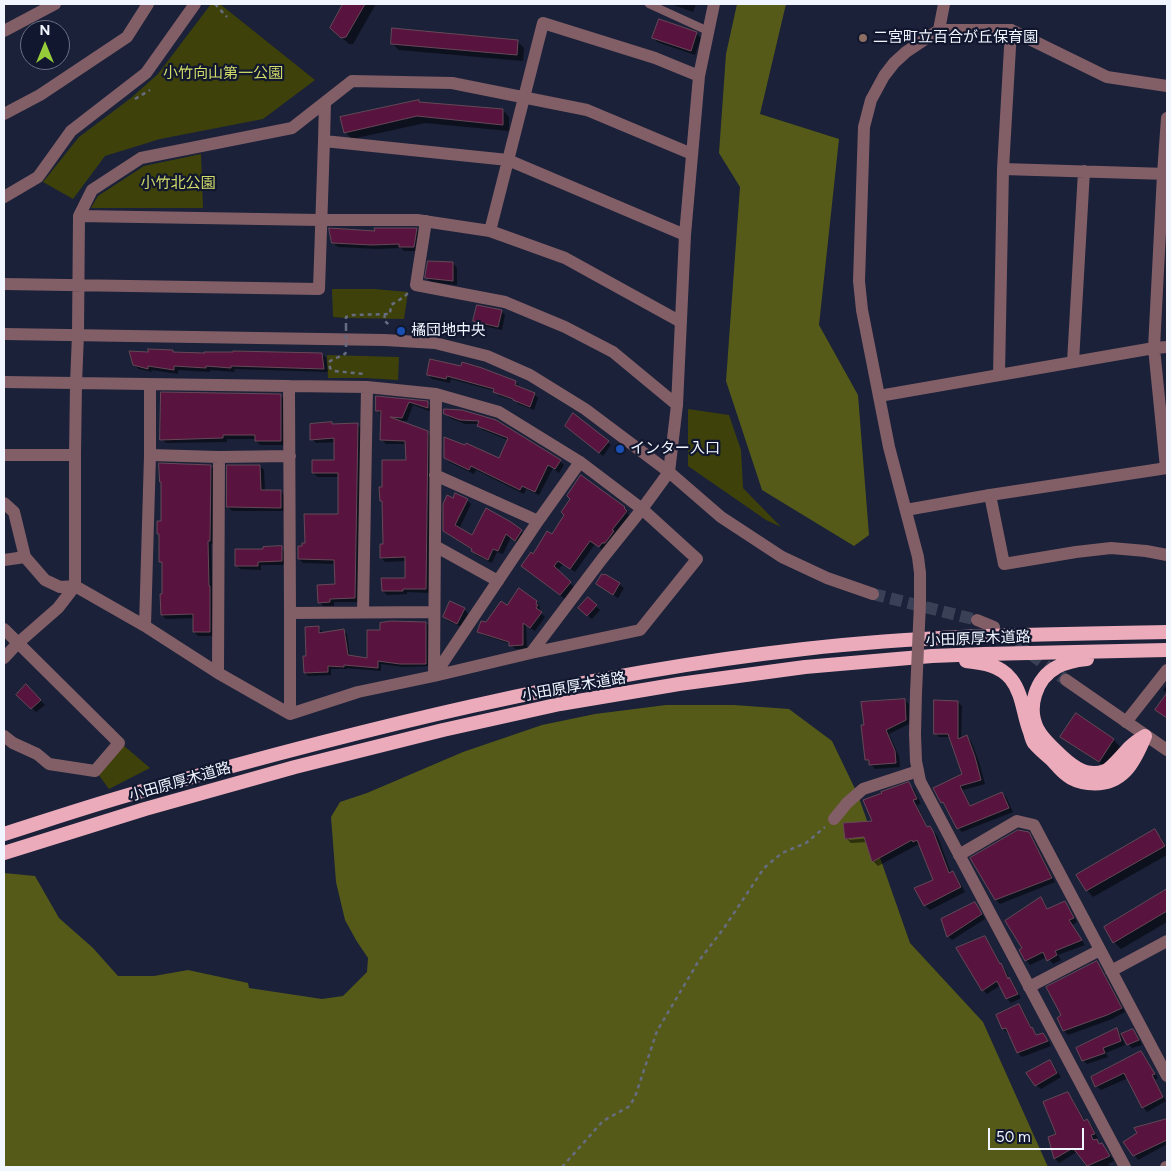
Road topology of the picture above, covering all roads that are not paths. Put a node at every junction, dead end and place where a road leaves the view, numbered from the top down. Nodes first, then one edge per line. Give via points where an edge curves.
1 (55, 4) edge
2 (148, 4) edge
3 (195, 4) edge
4 (649, 4) edge
5 (714, 4) edge
6 (944, 4) edge
7 (939, 30) junction
8 (1011, 30) junction
9 (4, 31) edge
10 (708, 31) junction
11 (698, 76) junction
12 (1167, 86) edge
13 (524, 98) junction
14 (325, 102) junction
15 (4, 114) edge
16 (1167, 118) edge
17 (324, 141) junction
18 (692, 154) junction
19 (508, 160) junction
20 (1003, 169) junction
21 (1084, 171) junction
22 (1165, 174) edge
23 (4, 197) edge
24 (79, 216) junction
25 (320, 220) junction
26 (426, 221) junction
27 (490, 231) junction
28 (685, 234) junction
29 (4, 284) edge
30 (78, 285) junction
31 (681, 322) junction
32 (4, 334) edge
33 (78, 334) junction
34 (1167, 347) edge
35 (1154, 348) junction
36 (1073, 362) junction
37 (999, 375) junction
38 (4, 382) edge
39 (369, 382) junction
40 (76, 384) junction
41 (150, 384) junction
42 (288, 386) junction
43 (436, 394) junction
44 (879, 396) junction
45 (677, 405) junction
46 (1164, 414) edge
47 (4, 455) edge
48 (75, 455) junction
49 (150, 455) junction
50 (290, 456) junction
51 (219, 457) junction
52 (580, 462) junction
53 (1167, 468) edge
54 (669, 472) junction
55 (435, 475) junction
56 (990, 495) junction
57 (4, 503) edge
58 (642, 509) junction
59 (906, 510) junction
60 (538, 521) junction
61 (435, 546) junction
62 (1167, 555) edge
63 (25, 557) junction
64 (4, 560) edge
65 (498, 581) junction
66 (75, 586) junction
67 (873, 594) tunnel mouth
68 (363, 612) junction
69 (434, 612) junction
70 (290, 613) junction
71 (977, 620) tunnel mouth
72 (145, 626) junction
73 (994, 627) tunnel mouth
74 (4, 629) edge
75 (1167, 632) edge
76 (18, 643) junction
77 (1167, 651) edge
78 (531, 653) junction
79 (932, 656) junction
80 (4, 658) edge
81 (1167, 670) edge
82 (218, 673) junction
83 (434, 676) junction
84 (1066, 680) tunnel mouth
85 (290, 714) junction
86 (1126, 722) junction
87 (4, 736) edge
88 (1145, 736) junction
89 (1167, 750) edge
90 (918, 771) junction
91 (834, 819) road end
92 (4, 834) edge
93 (4, 853) edge
94 (959, 855) junction
95 (1167, 941) edge
96 (1100, 950) junction
97 (1112, 971) junction
98 (1029, 987) junction
99 (1167, 1076) edge
100 (1125, 1167) edge

1 - 9 street
2 - 15 street via 127,37 40,95
3 - 23 street via 146,73 71,131 38,177
4 - 10 lane
5 - 10 street
6 - 7 street
7 - 8 street
7 - 44 street via 894,63 871,100 864,126 859,281
8 - 12 street via 1107,77
8 - 20 street
10 - 11 street
11 - 13 street via 655,58 543,22
11 - 18 street
13 - 14 street via 452,83 352,81
13 - 18 street via 587,110
13 - 19 street
14 - 17 street
14 - 24 street via 292,128 141,158 92,190
16 - 22 street
17 - 19 street
17 - 25 street
18 - 28 street
19 - 27 street
19 - 28 street
20 - 21 street
20 - 37 street
21 - 22 street
21 - 36 street
22 - 35 street
24 - 25 street
24 - 30 street
25 - 26 street
25 - 30 street via 319,289
26 - 27 street
26 - 45 street via 416,284 505,302 566,327 613,352
27 - 31 street via 565,258
28 - 31 street
29 - 30 street
30 - 33 street
31 - 45 street
32 - 33 street
33 - 40 street
33 - 54 street via 435,343 487,356 530,375 585,409
34 - 35 street
35 - 36 street
35 - 46 street
36 - 37 street
37 - 44 street
38 - 40 street
39 - 42 street
39 - 43 street
39 - 68 street
40 - 41 street
40 - 48 street
41 - 42 street
41 - 49 street
42 - 50 street
43 - 52 street via 499,412
43 - 55 street
44 - 59 street
45 - 54 street
46 - 53 street
47 - 48 street
48 - 66 street
49 - 51 street
49 - 72 street
50 - 51 street
50 - 70 street
51 - 82 street
52 - 58 street
52 - 60 street
53 - 56 street
54 - 58 street
54 - 67 street via 721,517 782,557 827,578
55 - 60 street
55 - 61 street
56 - 59 street
56 - 62 street via 1004,564 1112,548
57 - 63 street via 14,512
58 - 78 street
58 - 78 street via 697,559 640,630
59 - 90 street, bridge via 920,573 914,734
60 - 65 street
61 - 65 street
61 - 69 street
63 - 64 street
63 - 66 street via 45,580 60,587
65 - 83 street
66 - 72 street
66 - 76 street via 58,608
68 - 69 street
68 - 70 street
69 - 83 street
70 - 85 street
71 - 73 street
72 - 82 street
74 - 76 street
75 - 92 highway, 小田原厚木道路 via 998,635 901,641 805,649 676,666 557,687 429,715 144,790
76 - 80 street
76 - 87 street via 120,743 95,771 49,764
77 - 79 highway, 小田原厚木道路
77 - 88 highway via 1073,661 1057,667 1045,676 1033,704 1037,729 1069,764 1081,770 1107,771
78 - 83 street
79 - 88 highway via 988,664 1006,673 1019,690 1034,742 1067,775 1079,782 1108,782 1120,776 1138,753
79 - 93 highway, 小田原厚木道路 via 805,667 560,704 295,767
81 - 86 street
82 - 85 street
83 - 85 street via 358,692
84 - 86 street
86 - 88 street
88 - 89 street
90 - 91 street via 863,789
90 - 94 street via 920,781
94 - 96 street via 1017,822 1034,825
94 - 98 street
95 - 97 street
96 - 97 street
96 - 98 street
97 - 99 street
98 - 100 street

